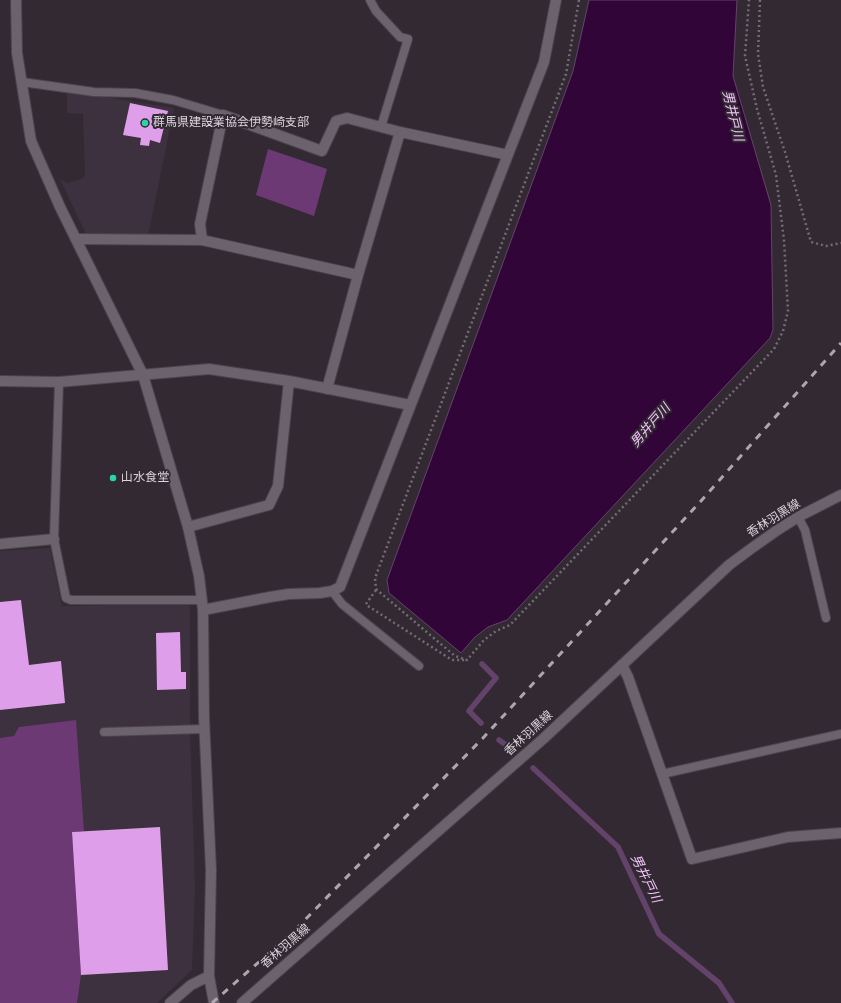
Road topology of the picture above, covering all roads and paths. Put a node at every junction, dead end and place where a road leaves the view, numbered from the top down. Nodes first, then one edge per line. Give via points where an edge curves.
1 (16, 0) edge
2 (370, 0) edge
3 (556, 0) edge
4 (579, 0) edge
5 (749, 0) edge
6 (760, 0) edge
7 (22, 82) junction
8 (223, 115) junction
9 (381, 127) junction
10 (400, 132) junction
11 (508, 155) junction
12 (76, 239) junction
13 (202, 240) junction
14 (841, 243) edge
15 (358, 275) junction
16 (143, 375) junction
17 (0, 381) edge
18 (289, 381) junction
19 (59, 382) junction
20 (327, 388) junction
21 (410, 405) junction
22 (841, 495) edge
23 (798, 517) junction
24 (188, 527) junction
25 (54, 539) junction
26 (0, 544) edge
27 (376, 590) junction
28 (332, 591) junction
29 (362, 602) dead end
30 (366, 604) junction
31 (202, 605) junction
32 (826, 618) dead end
33 (467, 660) junction
34 (622, 665) junction
35 (418, 666) dead end
36 (204, 729) junction
37 (104, 732) dead end
38 (841, 734) edge
39 (662, 774) junction
40 (841, 833) edge
41 (209, 976) junction
42 (170, 1003) edge
43 (214, 1003) edge
44 (242, 1003) edge

1 - 7 street via 17,53
2 - 9 lane via 376,11 400,37 408,39
3 - 11 street via 544,62
4 - 27 path via 566,74 375,578
5 - 33 path via 745,56 776,176 784,240 788,311 783,331 774,349 510,625 484,640
6 - 14 path via 758,54 763,87 811,242 826,246
7 - 8 lane via 94,92 135,93 173,100
7 - 12 street via 31,140
8 - 9 street via 322,151 336,121 347,118
8 - 13 street via 200,224
9 - 10 street
10 - 11 street
10 - 15 street
11 - 21 street
12 - 13 street
12 - 16 street
13 - 15 street
15 - 20 street
16 - 18 street via 209,369
16 - 19 street
16 - 24 street
17 - 19 street
18 - 20 street
18 - 24 street via 278,486 268,505
19 - 25 lane
20 - 21 street
21 - 28 street via 340,587
22 - 23 street, 香林羽黒線
23 - 32 lane via 805,530
23 - 34 street, 香林羽黒線 via 729,565
24 - 31 street via 199,576
25 - 26 street
25 - 31 lane via 66,598
27 - 30 path
27 - 33 path via 455,656
28 - 31 street
28 - 35 lane via 342,604
29 - 30 path
30 - 33 path via 452,660
31 - 36 street
34 - 39 street
34 - 44 street, 香林羽黒線 via 538,744
36 - 37 lane
36 - 41 street via 211,870
38 - 39 lane
39 - 40 street via 692,859 788,837
41 - 42 street via 191,985
41 - 43 street

